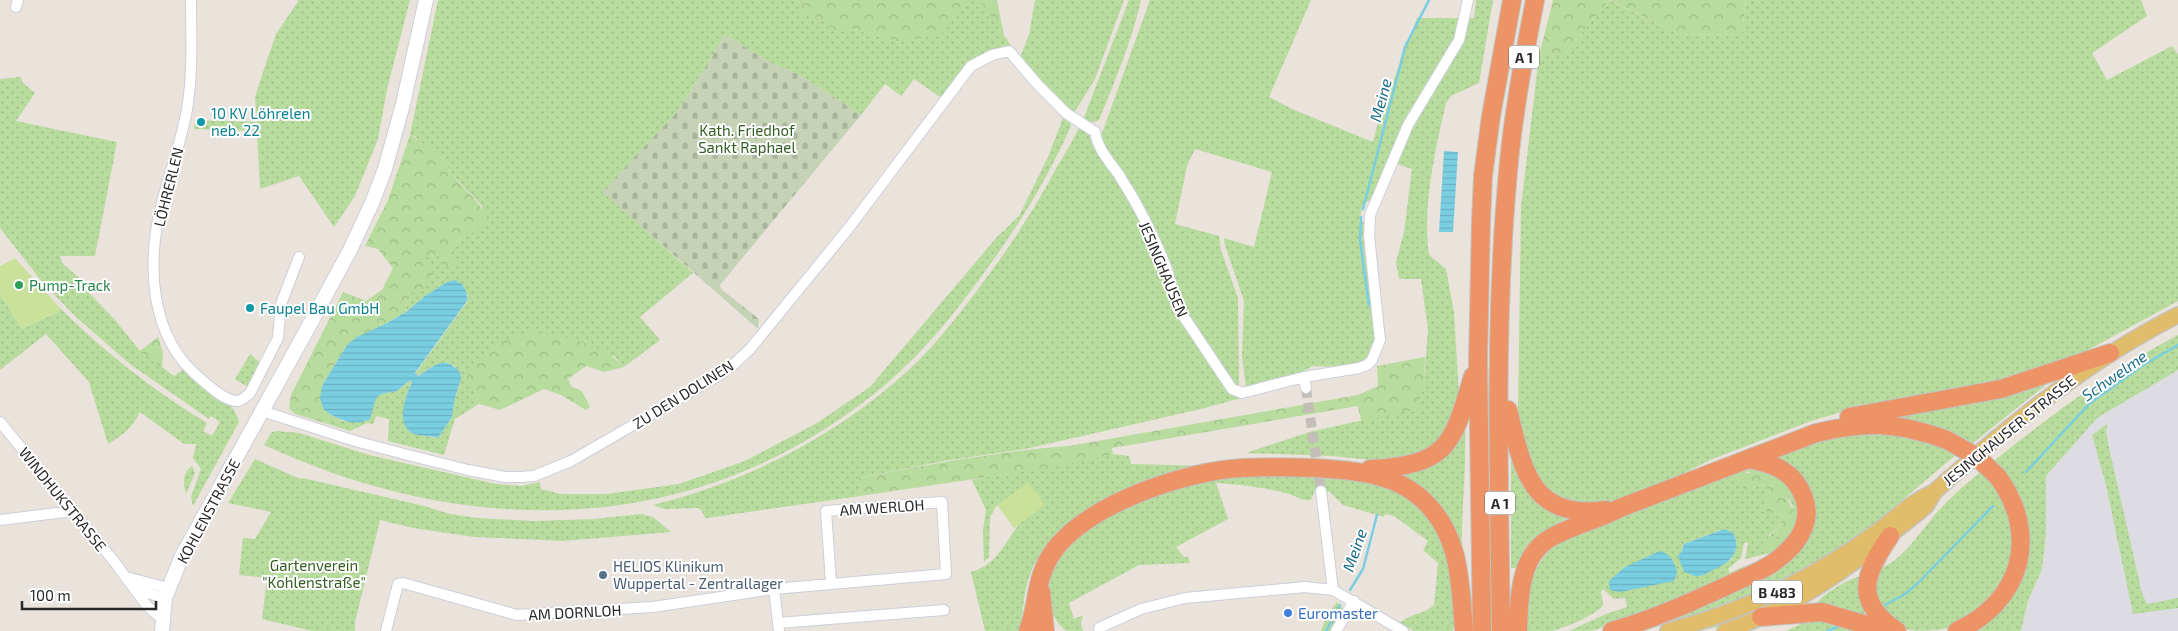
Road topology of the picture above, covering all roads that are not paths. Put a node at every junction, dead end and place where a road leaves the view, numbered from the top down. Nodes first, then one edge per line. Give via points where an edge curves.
1 (191, 0) edge
2 (426, 0) edge
3 (1468, 0) edge
4 (1512, 0) edge
5 (1535, 0) edge
6 (1009, 51) joint
7 (299, 257) dead end
8 (2178, 315) edge
9 (2110, 353) junction
10 (1478, 361) junction
11 (1500, 376) junction
12 (1304, 377) junction
13 (1306, 388) tunnel mouth
14 (259, 417) junction
15 (0, 422) edge
16 (1816, 432) junction
17 (1748, 458) junction
18 (1336, 470) junction
19 (1321, 491) tunnel mouth
20 (1934, 492) junction
21 (1620, 508) junction
22 (73, 511) junction
23 (0, 520) edge
24 (1890, 536) junction
25 (126, 576) junction
26 (1039, 580) junction
27 (831, 583) junction
28 (134, 586) junction
29 (774, 589) junction
30 (1334, 590) junction
31 (166, 593) junction
32 (1354, 601) junction
33 (1044, 606) junction
34 (944, 610) dead end
35 (1760, 617) junction
36 (162, 625) edge
37 (778, 627) edge
38 (1099, 628) dead end
39 (1034, 629) edge
40 (386, 631) edge
41 (1059, 631) edge
42 (1336, 631) edge
43 (1403, 631) edge
44 (1464, 631) edge
45 (1482, 631) edge
46 (1501, 631) edge
47 (1518, 631) edge
48 (1612, 631) edge
49 (1668, 631) edge
50 (1725, 631) edge
51 (1887, 631) edge
52 (1898, 631) edge
53 (1957, 631) edge

1 - 7 street, LÖHRERLEN via 188,103 156,231 156,305 176,354 223,396 232,400 243,399 255,384 278,338 281,304
2 - 14 main road, KOHLENSTRASSE via 403,104 372,203
3 - 12 street, JESINGHAUSEN via 1459,40 1408,125 1370,215 1369,236 1380,340 1377,351 1367,365 1359,368
4 - 10 highway, A 1 via 1500,56 1484,176
5 - 11 highway, A 1 via 1514,114 1507,174
6 - 12 street, JESINGHAUSEN via 1066,113 1095,132 1100,146 1133,197 1166,268 1178,308 1232,389 1242,393
6 - 14 street, ZU DEN DOLINEN via 992,55 971,66 848,229 750,349 734,364 571,461 534,476 505,477
8 - 9 main road, B 483
9 - 16 highway via 2001,389 1835,420
9 - 20 main road, JESINGHAUSER STRASSE / B 483 via 2032,409
10 - 18 highway via 1458,425 1432,456 1418,463 1395,467
10 - 45 highway, A 1
11 - 21 highway via 1516,449 1537,489 1555,504 1574,510 1590,512
11 - 46 highway, A 1
12 - 13 street
14 - 31 main road, KOHLENSTRASSE via 182,556
15 - 22 street, WINDHUKSTRASSE
16 - 17 highway
16 - 53 highway, bridge via 1870,424 1909,428 1947,440 1977,457 2008,490 2021,535 2014,578 1998,603 1974,623
17 - 21 highway
17 - 48 highway via 1783,469 1795,481 1806,503 1802,533 1790,548 1766,567 1685,606
18 - 26 highway via 1241,468 1159,486 1112,506 1071,534 1056,549
18 - 44 highway via 1393,481 1415,493 1434,512 1449,535 1457,557
19 - 30 street
20 - 24 main road, JESINGHAUSER STRASSE / B 483 via 1926,506
20 - 49 main road, JESINGHAUSER STRASSE / B 483 via 1918,498 1877,533 1792,584 1724,614
21 - 47 highway via 1550,537 1540,546 1525,572
22 - 23 street
22 - 25 street, WINDHUKSTRASSE
24 - 35 main road, JESINGHAUSER STRASSE / B 483 via 1835,577
24 - 52 highway via 1873,561 1867,582 1873,608
25 - 28 street, WINDHUKSTRASSE
25 - 31 street
26 - 33 highway
26 - 39 highway
27 - 27 street, AM WERLOH via 826,511 942,502 946,574
27 - 29 street, AM WERLOH
28 - 31 street, WINDHUKSTRASSE via 151,594
28 - 36 street, WINDHUKSTRASSE
29 - 37 street
29 - 40 street, AM DORNLOH via 653,607 517,615 403,583 398,584
30 - 32 street
30 - 38 street via 1305,587 1185,598 1141,609
31 - 36 main road, KOHLENSTRASSE
32 - 42 street
32 - 43 street
33 - 39 highway
33 - 41 highway via 1048,618
34 - 37 street
35 - 50 main road, JESINGHAUSER STRASSE / B 483
35 - 51 highway via 1822,612

